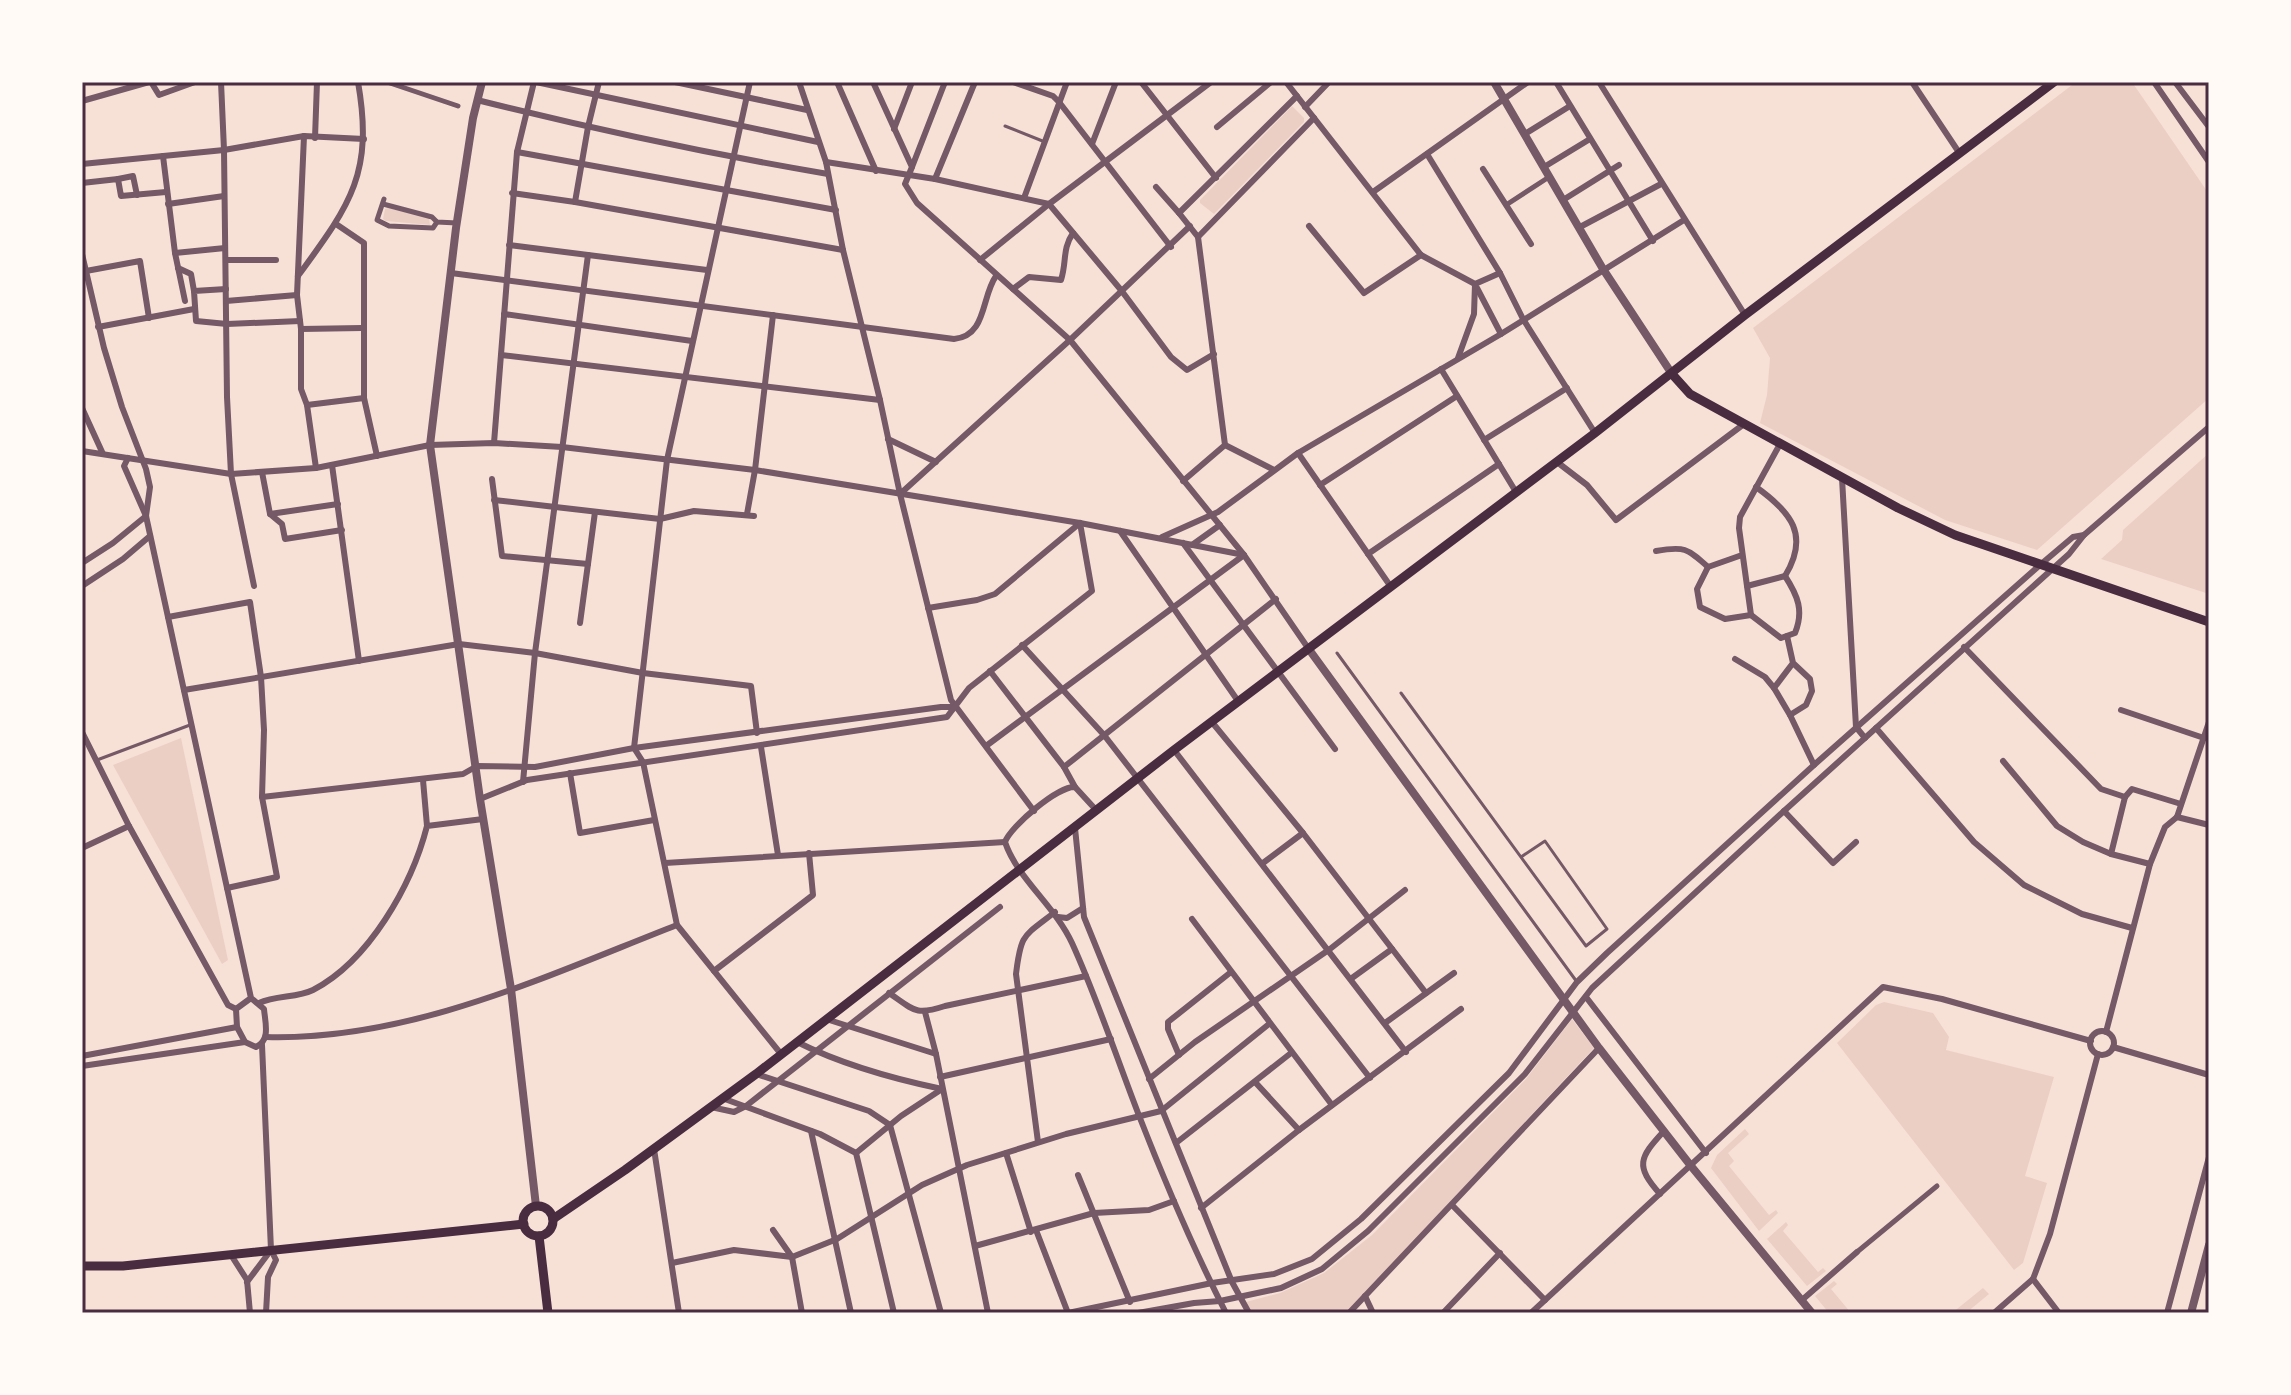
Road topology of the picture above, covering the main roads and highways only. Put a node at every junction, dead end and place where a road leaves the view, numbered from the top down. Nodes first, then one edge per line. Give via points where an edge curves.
1 (2054, 82) edge
2 (1672, 374) junction
3 (2209, 622) edge
4 (553, 1219) junction
5 (524, 1224) junction
6 (539, 1236) junction
7 (82, 1266) edge
8 (548, 1313) edge

1 - 2 main road
2 - 3 main road via 1690,394 1955,535
2 - 4 main road via 1211,721 756,1074
4 - 5 main road via 549,1210 536,1206 527,1210
4 - 6 main road via 548,1232
5 - 6 main road
5 - 7 main road
6 - 8 main road

